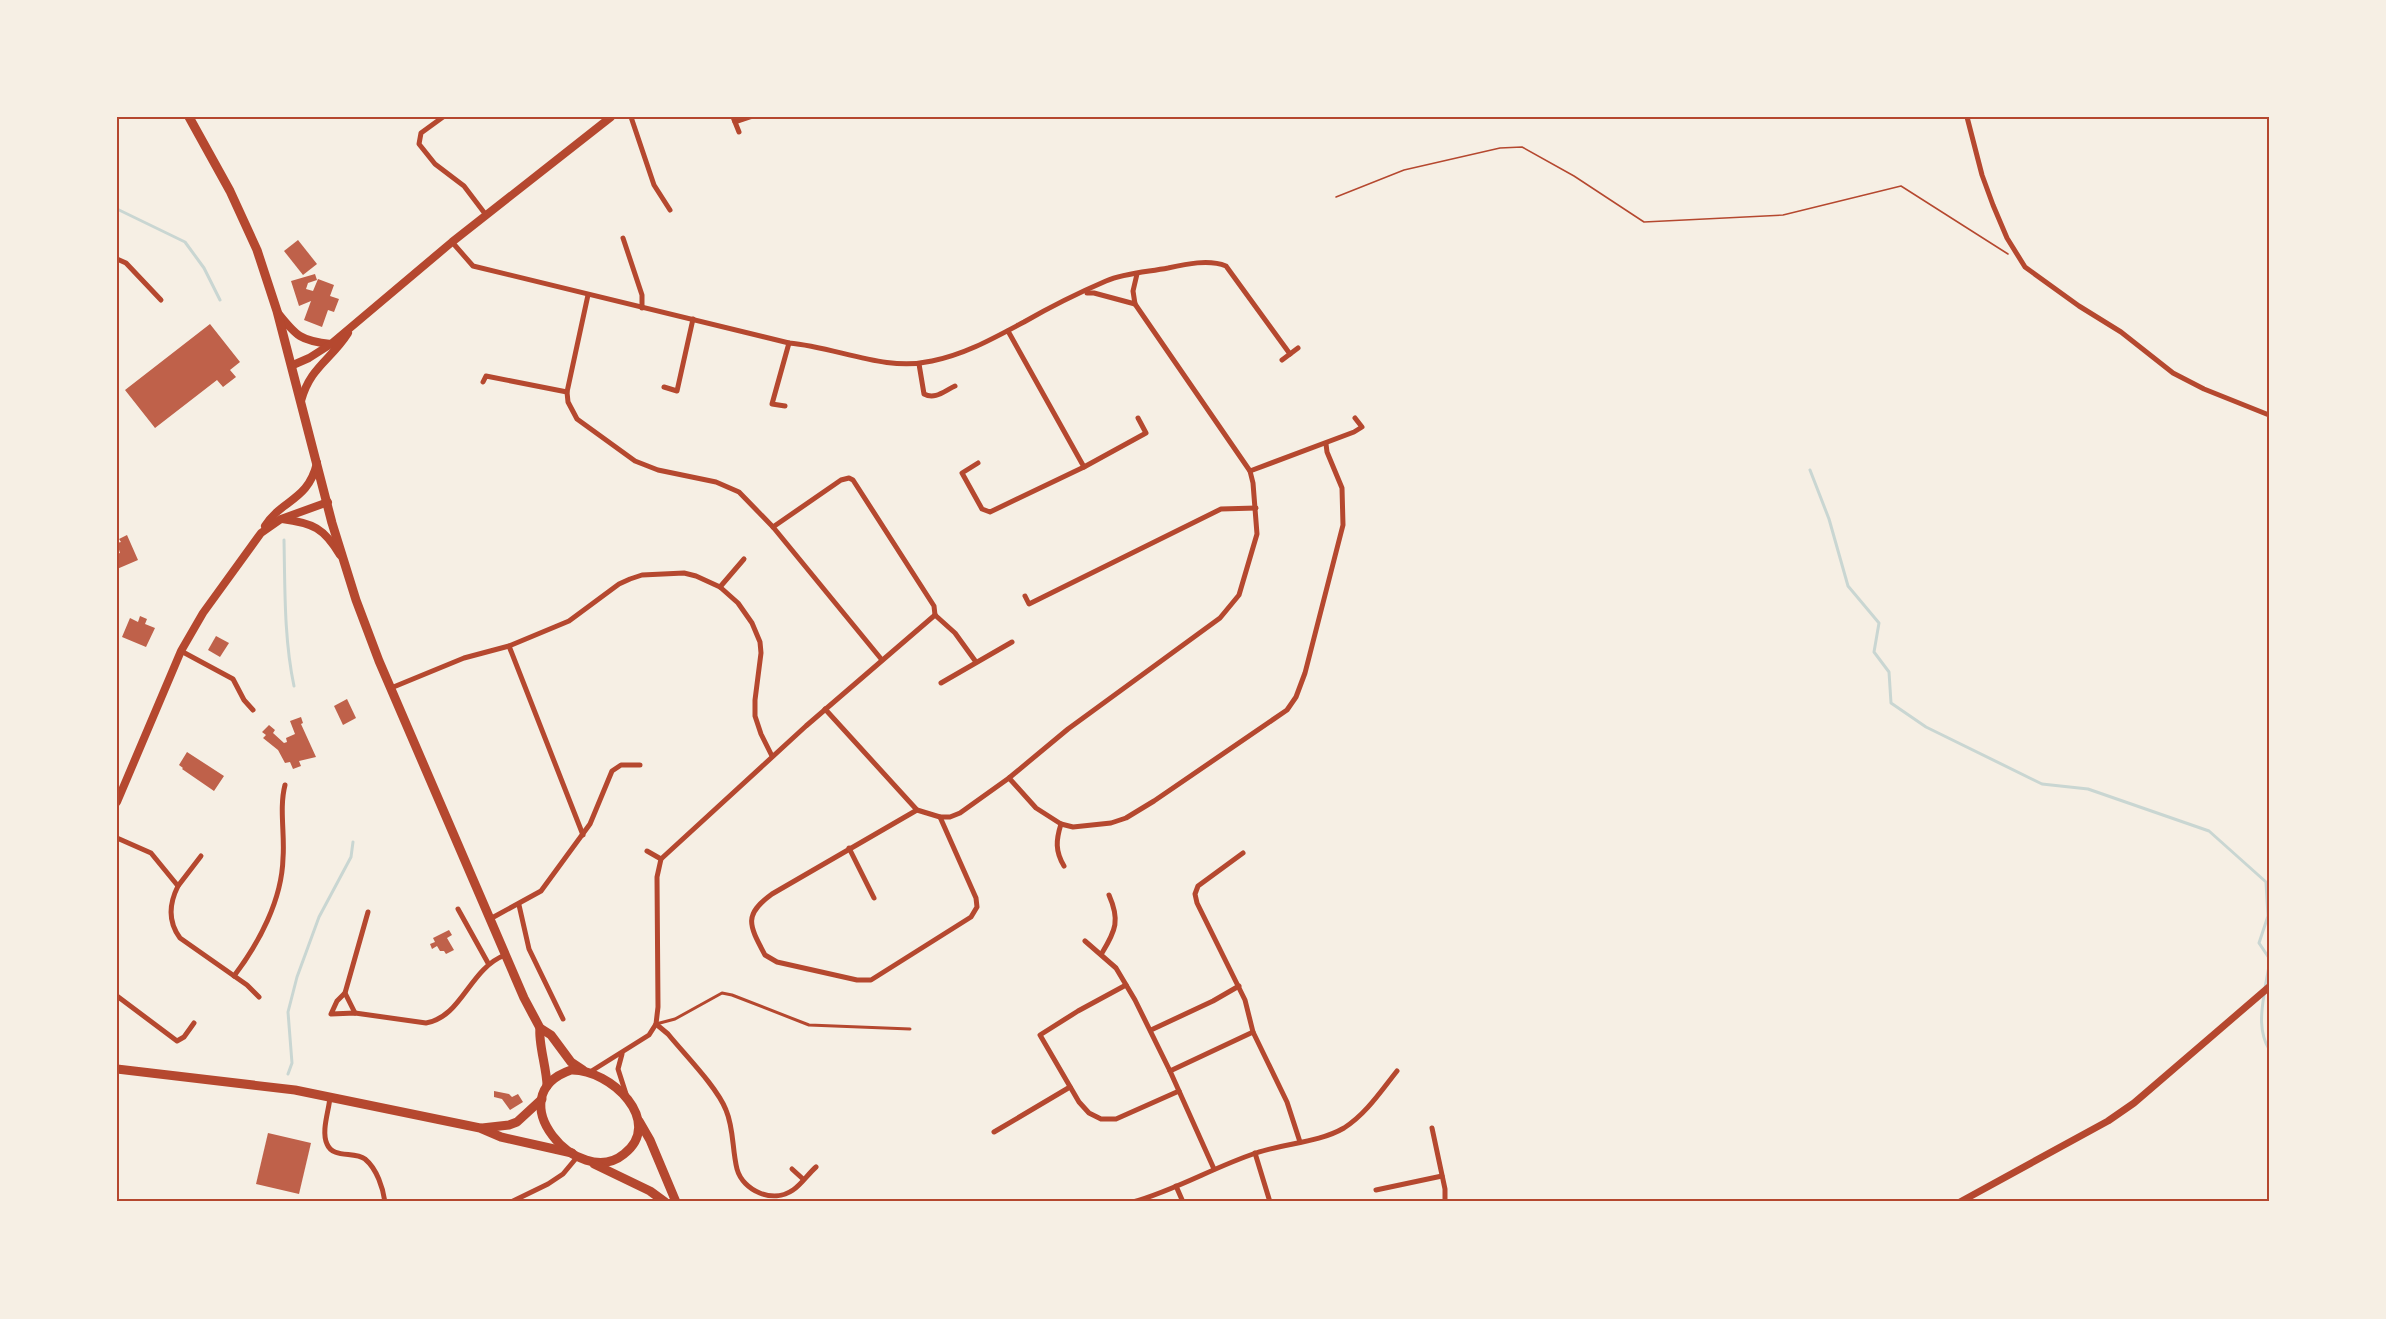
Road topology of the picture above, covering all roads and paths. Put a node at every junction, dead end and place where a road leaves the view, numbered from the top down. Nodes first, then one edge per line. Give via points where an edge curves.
1 (189, 117) edge
2 (443, 117) edge
3 (611, 117) edge
4 (631, 117) edge
5 (750, 117) edge
6 (1967, 117) edge
7 (734, 120) edge
8 (739, 132) dead end
9 (1336, 197) dead end
10 (670, 210) dead end
11 (486, 215) junction
12 (622, 238) dead end
13 (452, 242) junction
14 (2019, 256) junction
15 (117, 259) edge
16 (1137, 274) junction
17 (1082, 293) junction
18 (588, 296) junction
19 (161, 300) dead end
20 (1135, 304) junction
21 (642, 308) junction
22 (278, 312) junction
23 (693, 319) junction
24 (352, 326) junction
25 (1008, 331) junction
26 (789, 343) junction
27 (330, 344) junction
28 (1298, 348) dead end
29 (1290, 354) junction
30 (1282, 360) dead end
31 (919, 364) junction
32 (293, 365) junction
33 (486, 369) dead end
34 (954, 386) dead end
35 (664, 387) dead end
36 (567, 392) junction
37 (301, 401) junction
38 (785, 406) dead end
39 (2269, 415) edge
40 (1138, 418) dead end
41 (1355, 418) dead end
42 (1326, 444) junction
43 (317, 463) junction
44 (978, 463) dead end
45 (1084, 467) junction
46 (1250, 471) junction
47 (328, 502) junction
48 (1256, 508) junction
49 (281, 519) junction
50 (773, 527) junction
51 (261, 533) junction
52 (744, 559) dead end
53 (343, 560) junction
54 (720, 587) junction
55 (1025, 596) dead end
56 (935, 615) junction
57 (1012, 642) dead end
58 (509, 646) junction
59 (181, 651) junction
60 (882, 660) junction
61 (976, 662) junction
62 (941, 683) dead end
63 (392, 688) junction
64 (825, 709) junction
65 (253, 710) dead end
66 (772, 756) junction
67 (640, 765) dead end
68 (1009, 778) junction
69 (285, 785) dead end
70 (117, 802) edge
71 (917, 810) junction
72 (940, 817) junction
73 (1061, 824) junction
74 (583, 835) junction
75 (117, 838) edge
76 (849, 848) junction
77 (647, 851) dead end
78 (1243, 853) dead end
79 (201, 856) dead end
80 (661, 859) junction
81 (1064, 866) dead end
82 (178, 886) junction
83 (1109, 895) dead end
84 (874, 897) dead end
85 (519, 905) junction
86 (459, 909) dead end
87 (368, 912) dead end
88 (490, 919) junction
89 (1085, 941) dead end
90 (1102, 953) junction
91 (505, 955) junction
92 (488, 963) junction
93 (234, 976) junction
94 (1126, 985) junction
95 (1239, 986) junction
96 (2269, 987) edge
97 (345, 993) junction
98 (117, 996) edge
99 (259, 997) dead end
100 (355, 1013) junction
101 (563, 1019) dead end
102 (194, 1023) dead end
103 (656, 1024) junction
104 (540, 1028) junction
105 (910, 1029) dead end
106 (1151, 1030) junction
107 (1253, 1032) junction
108 (625, 1051) junction
109 (117, 1069) edge
110 (587, 1071) junction
111 (1170, 1071) junction
112 (1397, 1071) dead end
113 (547, 1086) junction
114 (1070, 1087) junction
115 (1179, 1091) junction
116 (330, 1097) junction
117 (542, 1099) junction
118 (628, 1099) junction
119 (638, 1119) junction
120 (480, 1128) junction
121 (1432, 1128) dead end
122 (994, 1132) dead end
123 (1300, 1142) junction
124 (1255, 1153) junction
125 (579, 1156) junction
126 (816, 1167) dead end
127 (792, 1169) dead end
128 (1214, 1169) junction
129 (1442, 1176) junction
130 (803, 1179) junction
131 (1176, 1186) junction
132 (1377, 1190) dead end
133 (385, 1202) edge
134 (510, 1202) edge
135 (665, 1202) edge
136 (676, 1202) edge
137 (1133, 1202) edge
138 (1183, 1202) edge
139 (1270, 1202) edge
140 (1445, 1202) edge
141 (1960, 1202) edge

1 - 22 highway via 247,228
2 - 11 street via 421,133 420,144 435,164 464,186
3 - 11 main road
4 - 10 street via 654,185
5 - 7 street
6 - 14 street via 1993,205
7 - 8 street
9 - 14 path via 1404,170 1500,148 1522,147 1644,222 1783,215 1901,186 2010,256
11 - 13 main road
12 - 21 street via 642,295
13 - 18 street via 472,266
13 - 24 main road
14 - 39 street via 2025,267 2121,332 2173,373
15 - 19 street via 126,263
16 - 17 street via 1121,276
16 - 20 street
16 - 29 street via 1184,264 1217,262 1226,266
17 - 20 street
17 - 25 street
18 - 21 street
18 - 36 street
20 - 46 street
21 - 23 street
22 - 27 main road via 300,338
22 - 32 highway
23 - 26 street
23 - 35 street via 677,391
24 - 27 main road
24 - 37 main road via 339,348 316,369 304,387
25 - 31 street via 961,354
25 - 45 street
26 - 31 street via 883,362
26 - 38 street via 772,404
27 - 32 main road
28 - 29 street
29 - 30 street
31 - 34 street via 924,394 935,396
32 - 37 highway
33 - 36 street via 484,379
36 - 50 street via 577,419 635,461 729,486
37 - 43 highway
40 - 45 street via 1146,433
41 - 42 street via 1362,428
42 - 46 street
42 - 73 street via 1342,488 1342,525 1305,673 1287,710 1126,818 1073,827
43 - 47 highway
43 - 51 main road via 308,487 270,519
44 - 45 street via 962,473 982,509 990,513
46 - 48 street
47 - 49 main road
47 - 53 highway
48 - 55 street via 1221,509 1029,604
48 - 68 street via 1257,534 1239,595 1220,618 1068,729
49 - 51 main road
49 - 53 main road via 319,528
50 - 56 street via 842,480 854,480 934,606
50 - 60 street
51 - 59 main road via 203,613
52 - 54 street
53 - 63 highway
54 - 58 street via 696,576 671,573 630,579 569,621
54 - 66 street via 743,609 760,642 755,716
56 - 60 street
56 - 61 street via 955,633
57 - 61 street
58 - 63 street via 464,658
58 - 74 street
59 - 65 street via 233,679
59 - 70 main road
60 - 64 street
61 - 62 street
63 - 88 highway
64 - 66 street
64 - 71 street
66 - 80 street
67 - 74 street via 621,765 612,771
68 - 72 street via 960,813
68 - 73 street via 1036,808
69 - 93 street via 284,861 279,884 262,931
71 - 72 street
71 - 76 street
72 - 76 street via 975,898 977,907 971,917 871,980 777,962 765,955 751,919 755,907
73 - 81 street via 1056,840
74 - 85 street via 541,891
75 - 82 street via 151,853
76 - 84 street
77 - 80 street
78 - 95 street via 1198,886 1195,894
79 - 82 street
80 - 103 street via 657,877
82 - 93 street via 171,910 173,928 180,938
83 - 90 street via 1116,921
85 - 88 street
85 - 101 street via 529,949
86 - 92 street
87 - 97 street
88 - 91 highway
89 - 90 street
90 - 94 street
91 - 92 street
91 - 104 highway
92 - 100 street via 442,1018 426,1023
93 - 99 street
94 - 106 street
94 - 114 street via 1040,1035
95 - 106 street
95 - 107 street
96 - 141 street via 2134,1103
97 - 100 street
97 - 100 street via 331,1014
98 - 102 street via 177,1041
103 - 105 lane via 675,1019 722,993 809,1025
103 - 108 street via 649,1035
103 - 130 street via 675,1042 726,1108 738,1173 749,1186 764,1196 780,1195 793,1191
104 - 110 highway via 551,1035 571,1062
104 - 113 highway
106 - 111 street
107 - 111 street
107 - 123 street via 1287,1102
108 - 110 street
108 - 118 street via 618,1069
109 - 116 highway
110 - 113 highway via 561,1074
110 - 118 highway via 611,1083
111 - 115 street
112 - 123 street via 1365,1112 1344,1128
113 - 117 highway
114 - 115 street via 1089,1113 1101,1119 1116,1119
114 - 122 street
115 - 128 street
116 - 120 highway
116 - 133 street via 327,1146 332,1152 365,1159 377,1175
117 - 120 highway via 517,1122
117 - 125 highway via 544,1124 557,1142
118 - 119 highway
119 - 125 highway via 636,1140 623,1156 605,1164
119 - 136 highway
120 - 125 highway
121 - 129 street
123 - 124 street
124 - 128 street
124 - 139 street
125 - 134 street via 563,1174
125 - 135 highway
126 - 130 street
127 - 130 street
128 - 131 street
129 - 132 street
129 - 140 street
131 - 137 street
131 - 138 street

